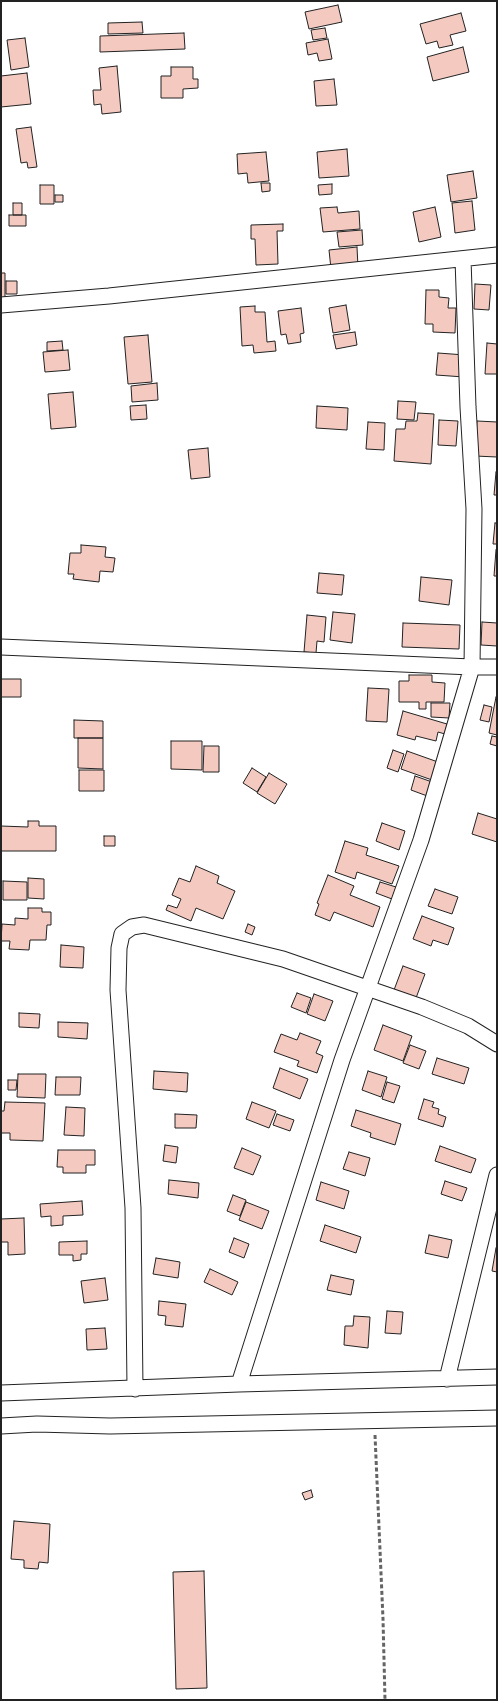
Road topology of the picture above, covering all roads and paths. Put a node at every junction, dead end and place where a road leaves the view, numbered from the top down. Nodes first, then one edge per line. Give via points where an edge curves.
1 (497, 255) edge
2 (463, 260) junction
3 (1, 305) edge
4 (1, 646) edge
5 (472, 667) junction
6 (497, 667) edge
7 (368, 987) junction
8 (497, 1044) edge
9 (497, 1175) edge
10 (497, 1377) edge
11 (447, 1380) junction
12 (239, 1384) junction
13 (135, 1389) junction
14 (1, 1393) edge
15 (497, 1418) edge
16 (374, 1420) junction
17 (1, 1426) edge
18 (384, 1700) edge

1 - 2 street
2 - 3 street
2 - 5 street via 474,509
4 - 5 street
5 - 6 street
5 - 7 street via 420,840
7 - 8 street via 468,1026
7 - 12 street
7 - 13 street via 283,958 144,924 122,934 118,990 133,1208
9 - 11 street
10 - 11 street
11 - 12 street
12 - 13 street
13 - 14 street
15 - 16 street
16 - 17 street
16 - 18 path

